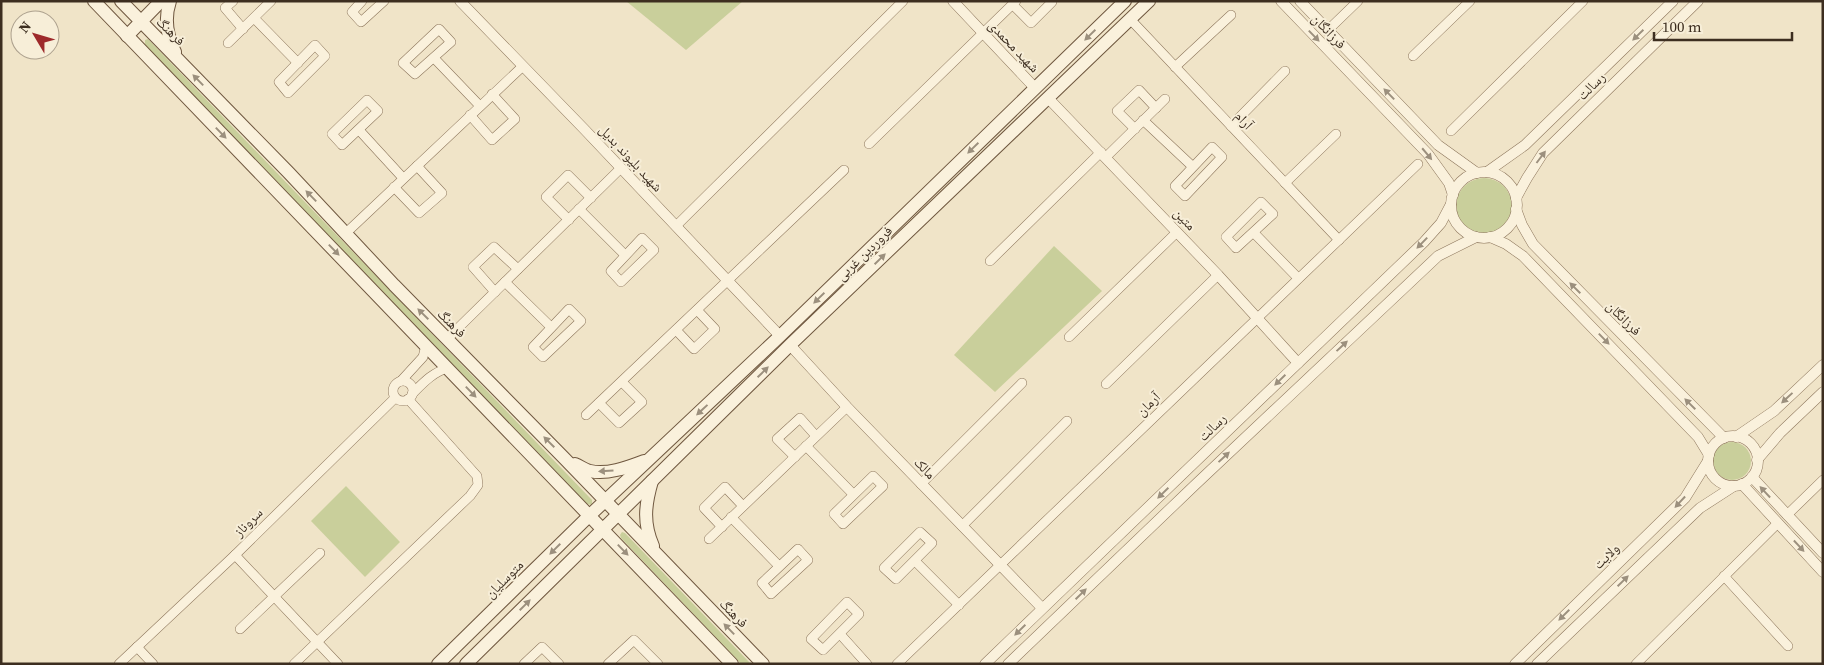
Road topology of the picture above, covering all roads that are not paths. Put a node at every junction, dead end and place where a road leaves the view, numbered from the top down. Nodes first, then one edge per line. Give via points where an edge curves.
1 (94, 1) edge
2 (161, 1) edge
3 (170, 1) edge
4 (233, 1) edge
5 (362, 1) edge
6 (384, 1) edge
7 (904, 1) edge
8 (953, 1) edge
9 (1051, 1) edge
10 (1125, 1) edge
11 (1149, 1) edge
12 (1281, 1) edge
13 (1300, 1) edge
14 (1358, 1) edge
15 (1470, 1) edge
16 (1583, 1) edge
17 (1673, 1) edge
18 (1698, 1) edge
19 (265, 3) edge
20 (1015, 3) edge
21 (128, 4) edge
22 (467, 4) edge
23 (1231, 15) dead end
24 (254, 18) junction
25 (1130, 19) junction
26 (141, 21) junction
27 (114, 23) junction
28 (243, 28) junction
29 (1327, 31) junction
30 (984, 34) junction
31 (127, 36) junction
32 (228, 43) dead end
33 (1413, 56) dead end
34 (434, 58) junction
35 (178, 59) junction
36 (298, 63) junction
37 (523, 66) junction
38 (1175, 67) junction
39 (1285, 72) dead end
40 (1035, 88) junction
41 (492, 94) junction
42 (1048, 98) junction
43 (1165, 99) dead end
44 (480, 106) junction
45 (1156, 108) junction
46 (470, 115) junction
47 (1144, 120) junction
48 (1230, 126) junction
49 (1134, 129) junction
50 (359, 130) junction
51 (1451, 130) dead end
52 (1336, 134) dead end
53 (868, 144) dead end
54 (1103, 154) junction
55 (1418, 164) dead end
56 (417, 166) junction
57 (1192, 166) junction
58 (621, 168) junction
59 (844, 170) dead end
60 (1482, 173) junction
61 (403, 178) junction
62 (1285, 183) junction
63 (394, 187) junction
64 (591, 198) junction
65 (1452, 200) junction
66 (1516, 203) junction
67 (580, 209) junction
68 (569, 220) junction
69 (676, 226) junction
70 (1177, 232) junction
71 (346, 233) junction
72 (1254, 233) junction
73 (1476, 237) junction
74 (1490, 237) junction
75 (1339, 240) junction
76 (624, 255) junction
77 (990, 261) dead end
78 (518, 269) junction
79 (1218, 275) junction
80 (1298, 278) junction
81 (728, 281) junction
82 (505, 282) junction
83 (495, 292) junction
84 (697, 310) junction
85 (1257, 317) junction
86 (551, 327) junction
87 (676, 330) junction
88 (780, 336) junction
89 (1069, 337) dead end
90 (447, 339) junction
91 (426, 345) junction
92 (790, 345) junction
93 (1298, 363) junction
94 (1823, 365) edge
95 (448, 368) junction
96 (401, 381) junction
97 (622, 382) junction
98 (1022, 383) dead end
99 (1106, 384) dead end
100 (1823, 392) edge
101 (410, 396) junction
102 (395, 398) junction
103 (599, 403) junction
104 (847, 407) junction
105 (586, 416) dead end
106 (1067, 421) dead end
107 (816, 436) junction
108 (1736, 437) junction
109 (1724, 438) junction
110 (806, 446) junction
111 (795, 457) junction
112 (1708, 458) junction
113 (565, 459) junction
114 (649, 459) junction
115 (1758, 460) junction
116 (1752, 477) junction
117 (653, 480) junction
118 (1823, 480) edge
119 (921, 484) junction
120 (1738, 485) junction
121 (853, 494) junction
122 (606, 500) junction
123 (743, 506) junction
124 (618, 514) junction
125 (590, 515) junction
126 (1786, 515) junction
127 (731, 517) junction
128 (1778, 523) junction
129 (962, 526) junction
130 (722, 527) junction
131 (602, 528) junction
132 (709, 538) dead end
133 (320, 553) dead end
134 (656, 553) junction
135 (1823, 553) edge
136 (235, 555) junction
137 (915, 560) junction
138 (1000, 565) junction
139 (779, 566) junction
140 (1823, 572) edge
141 (1724, 576) junction
142 (274, 596) junction
143 (959, 605) junction
144 (1042, 608) junction
145 (491, 613) junction
146 (505, 625) junction
147 (240, 629) dead end
148 (840, 634) junction
149 (318, 642) junction
150 (1788, 646) dead end
151 (137, 647) junction
152 (118, 664) edge
153 (153, 664) edge
154 (294, 664) edge
155 (338, 664) edge
156 (438, 664) edge
157 (466, 664) edge
158 (524, 664) edge
159 (559, 664) edge
160 (608, 664) edge
161 (658, 664) edge
162 (732, 664) edge
163 (763, 664) edge
164 (867, 664) edge
165 (897, 664) edge
166 (985, 664) edge
167 (1008, 664) edge
168 (1515, 664) edge
169 (1538, 664) edge
170 (1636, 664) edge

1 - 27 main road
2 - 26 main road
3 - 35 main road via 166,23
4 - 28 street via 225,8
5 - 6 street via 352,12 361,22
7 - 69 street
8 - 30 street, شهید محمدی
9 - 20 street via 1031,23
10 -> 40 main road, فروردین غربی
11 - 25 main road, فروردین غربی
12 -> 65 street, فرزانگان via 1428,154 1449,183
13 - 29 street, فرزانگان
14 - 29 street
15 - 33 street
16 - 51 street
17 -> 60 street, رسالت via 1525,145
66 -> 18 street, رسالت via 1543,153
19 - 24 street
20 - 30 street
21 - 26 main road, فرهنگ
21 - 27 main road
22 - 37 street, شهید بلیوند بدیل
23 - 38 street
24 - 28 street
24 - 36 street
25 - 38 street, آرام
25 - 42 main road, فروردین غربی
26 - 31 main road
26 - 35 main road, فرهنگ
27 - 31 main road
28 - 32 street
60 -> 29 street, فرزانگان via 1438,145
30 - 40 street, شهید محمدی
30 - 53 street
31 -> 91 main road
34 - 34 street via 451,42 439,29 403,63 416,74
34 - 44 street
71 -> 35 main road, فرهنگ
36 - 36 street via 316,45 325,56 288,93 279,82
37 - 41 street
37 - 58 street, شهید بلیوند بدیل
38 - 48 street, آرام
39 - 48 street
40 -> 88 main road, فروردین غربی
41 - 44 street
41 - 46 street via 515,119 492,140
42 - 54 street, متین
92 -> 42 main road, فروردین غربی
43 - 45 street
44 - 46 street
45 - 47 street
45 - 49 street via 1139,90 1117,111
46 - 56 street
47 - 49 street
47 - 57 street
48 - 62 street, آرام
49 - 54 street
50 - 50 street via 378,111 367,100 332,134 342,145
50 - 61 street
52 - 62 street
54 - 70 street, متین
54 - 77 street
55 - 75 street, آرمان
56 - 61 street
56 - 63 street via 442,193 419,213
57 - 57 street via 1212,147 1222,157 1185,196 1175,186
58 - 64 street
58 - 69 street, شهید بلیوند بدیل
59 - 81 street
60 - 65 street via 1466,178 1458,185
60 - 66 street via 1497,175 1506,181 1512,188
61 - 63 street
62 - 75 street, آرام
63 - 71 street
64 - 67 street
64 - 68 street via 568,175 546,198
65 - 73 street via 1456,223
65 -> 93 street, رسالت via 1441,222 1424,242
66 - 74 street via 1510,225
109 -> 66 street, فرزانگان via 1533,244 1522,225
67 - 68 street
67 - 76 street
68 - 78 street
69 - 81 street, شهید بلیوند بدیل
70 - 79 street, متین
70 - 89 street
90 -> 71 main road, فرهنگ
72 - 72 street via 1273,214 1261,202 1226,237 1236,248
72 - 80 street
73 - 74 street
167 -> 73 street via 1438,256
74 -> 112 street via 1523,256 1698,437
75 - 80 street, آرمان
76 - 76 street via 642,238 654,250 622,282 611,271
78 - 82 street
78 - 83 street via 494,247 473,267
79 - 85 street, متین
79 - 99 street
80 - 85 street, آرمان
81 - 84 street
81 - 88 street, شهید بلیوند بدیل
82 - 83 street
82 - 86 street
83 - 90 street
84 - 87 street
84 - 87 street via 715,329 694,349
85 - 93 street, متین
85 - 138 street, آرمان
86 - 86 street via 569,309 581,321 543,357 533,347
87 - 97 street
88 -> 114 main road, فروردین غربی
113 -> 90 main road, فرهنگ
91 - 95 main road
91 - 96 street via 423,357
92 - 104 street, مالک
117 -> 92 main road, فروردین غربی
93 -> 144 street, رسالت
94 -> 108 street via 1774,411
95 - 101 street via 439,370
95 -> 125 main road
96 - 101 street via 410,384
96 - 102 street via 393,386
97 - 103 street
97 - 103 street via 642,402 619,423
98 - 119 street
100 - 115 street via 1780,433
101 - 102 street via 402,401
101 - 149 street via 476,476 478,486
102 - 136 street, سروناز
103 - 105 street
104 - 107 street
104 - 119 street, مالک
106 - 129 street
107 - 110 street
107 - 111 street via 800,418 777,439
108 - 109 street
108 - 115 street via 1751,444
109 - 112 street via 1714,445
110 - 111 street
110 - 121 street
111 - 123 street
112 - 120 street via 1710,471 1716,480 1724,485
112 -> 168 street, ولایت via 1685,498
114 -> 113 main road via 624,469 605,472 589,471
113 - 122 main road, فرهنگ
114 - 122 main road, فروردین غربی
115 - 116 street
116 - 120 street
126 -> 116 street
117 - 124 main road, فروردین غربی
117 - 134 main road via 646,515 647,532
118 - 126 street
119 - 129 street, مالک
120 - 128 street
169 -> 120 street via 1700,508
121 - 121 street via 872,476 883,486 842,524 834,514
122 - 124 main road, فرهنگ
122 - 125 main road, فروردین غربی
123 - 127 street
123 - 130 street via 725,487 704,508
124 - 131 main road, فروردین غربی
124 - 134 main road, فرهنگ
125 - 131 main road
125 -> 145 main road, متوسلیان
126 - 135 street
127 - 130 street
127 - 139 street
128 -> 140 street
128 - 141 street
129 - 138 street, مالک
130 - 132 street
146 -> 131 main road
131 -> 162 main road
133 - 142 street
163 -> 134 main road, فرهنگ
136 - 142 street
136 - 151 street, سروناز
137 - 137 street via 932,543 920,532 884,568 896,578
137 - 143 street
138 - 143 street, آرمان
138 - 144 street, مالک
139 - 139 street via 798,549 808,560 771,594 762,583
141 - 150 street
141 - 170 street
142 - 147 street
142 - 149 street
143 - 165 street, آرمان
144 -> 166 street, رسالت
145 - 146 main road
145 - 156 main road, متوسلیان
146 - 157 main road
148 - 148 street via 859,614 847,602 811,639 823,650
148 - 164 street
149 - 154 street
149 - 155 street
151 - 152 street, سروناز
151 - 153 street
158 - 159 street via 542,647
160 - 161 street via 634,640

